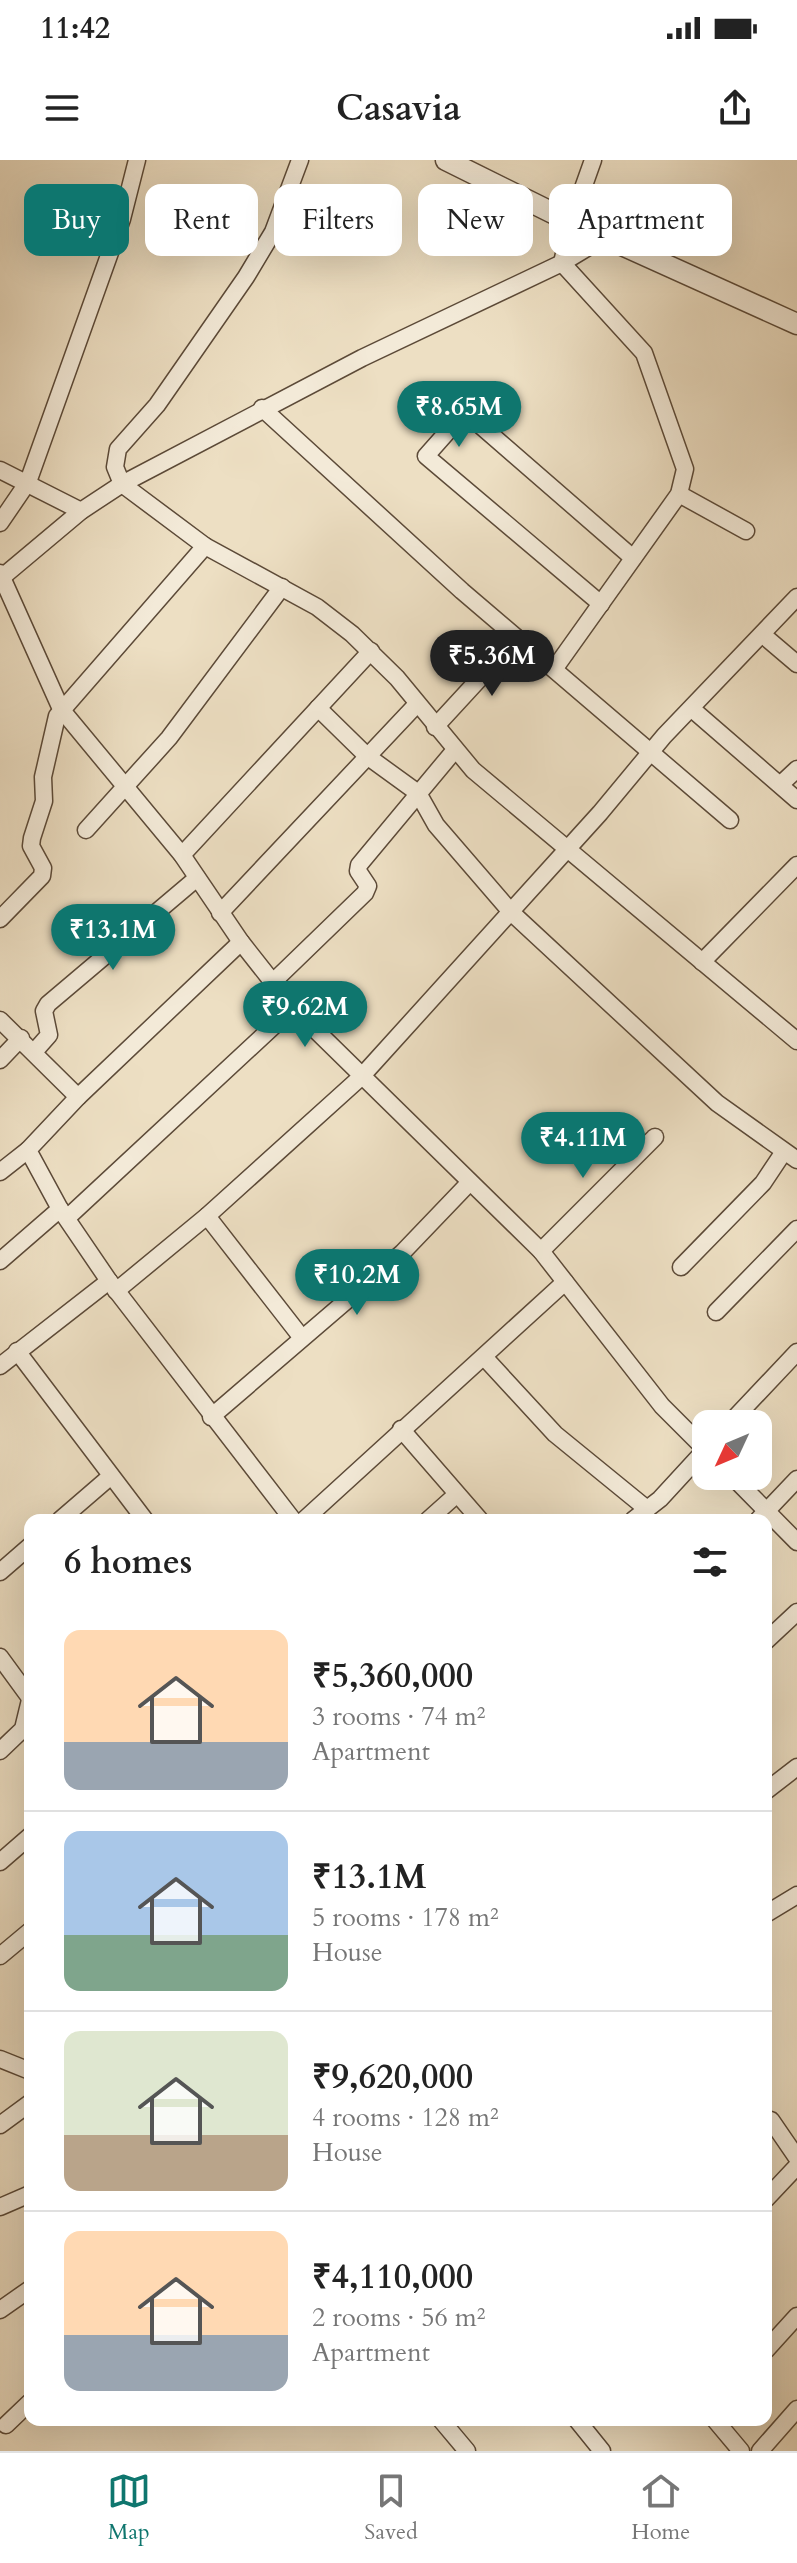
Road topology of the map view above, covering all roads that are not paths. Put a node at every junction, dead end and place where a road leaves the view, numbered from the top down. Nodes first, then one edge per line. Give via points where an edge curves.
1 (137, 160) edge
2 (300, 160) edge
3 (446, 160) edge
4 (593, 160) edge
5 (584, 184) edge
6 (549, 211) edge
7 (564, 256) edge
8 (574, 256) edge
9 (647, 256) edge
10 (562, 263) junction
11 (797, 324) edge
12 (262, 408) junction
13 (0, 470) edge
14 (28, 482) junction
15 (122, 484) junction
16 (679, 494) junction
17 (81, 511) junction
18 (0, 523) edge
19 (746, 531) dead end
20 (205, 546) junction
21 (633, 558) junction
22 (1, 576) edge
23 (282, 587) junction
24 (797, 597) edge
25 (601, 604) junction
26 (763, 635) junction
27 (517, 638) junction
28 (371, 651) junction
29 (797, 664) edge
30 (555, 668) junction
31 (417, 704) junction
32 (318, 708) junction
33 (61, 709) junction
34 (692, 709) junction
35 (435, 727) junction
36 (652, 750) junction
37 (454, 751) junction
38 (367, 756) junction
39 (797, 769) edge
40 (781, 784) junction
41 (124, 788) junction
42 (418, 793) junction
43 (797, 800) edge
44 (730, 820) dead end
45 (86, 830) dead end
46 (566, 851) junction
47 (182, 855) junction
48 (797, 865) edge
49 (197, 878) junction
50 (511, 912) junction
51 (220, 913) junction
52 (0, 919) edge
53 (241, 942) junction
54 (702, 962) junction
55 (273, 982) junction
56 (293, 1008) junction
57 (0, 1020) edge
58 (21, 1038) junction
59 (797, 1041) edge
60 (34, 1052) junction
61 (0, 1060) edge
62 (361, 1077) junction
63 (78, 1097) junction
64 (655, 1137) dead end
65 (28, 1150) junction
66 (790, 1156) edge
67 (0, 1172) edge
68 (470, 1182) junction
69 (64, 1214) junction
70 (207, 1216) junction
71 (797, 1229) edge
72 (541, 1251) junction
73 (0, 1261) edge
74 (681, 1267) dead end
75 (565, 1282) junction
76 (112, 1286) junction
77 (716, 1312) dead end
78 (302, 1338) junction
79 (17, 1351) junction
80 (797, 1352) edge
81 (485, 1358) junction
82 (0, 1366) edge
83 (742, 1410) edge
84 (211, 1417) junction
85 (401, 1429) junction
86 (692, 1435) edge
87 (692, 1463) edge
88 (111, 1476) junction
89 (797, 1479) edge
90 (743, 1490) edge
91 (456, 1495) junction
92 (647, 1509) junction
93 (67, 1514) edge
94 (140, 1514) edge
95 (288, 1514) edge
96 (310, 1514) edge
97 (435, 1514) edge
98 (474, 1514) edge
99 (641, 1514) edge
100 (761, 1514) edge
101 (763, 1514) edge
102 (772, 1523) edge
103 (797, 1542) edge
104 (24, 1551) edge
105 (0, 1572) edge
106 (797, 1612) edge
107 (772, 1635) edge
108 (0, 1657) edge
109 (24, 1691) edge
110 (24, 1725) edge
111 (0, 1751) edge
112 (797, 1767) edge
113 (772, 1786) edge
114 (24, 1841) edge
115 (0, 1862) edge
116 (797, 1895) edge
117 (772, 1910) edge
118 (24, 1936) edge
119 (0, 1956) edge
120 (0, 2059) edge
121 (24, 2065) edge
122 (24, 2107) edge
123 (772, 2121) edge
124 (0, 2125) edge
125 (797, 2158) edge
126 (797, 2166) edge
127 (772, 2193) edge
128 (24, 2197) edge
129 (0, 2207) edge
130 (24, 2293) edge
131 (0, 2310) edge
132 (797, 2316) edge
133 (772, 2343) edge
134 (24, 2408) edge
135 (797, 2409) edge
136 (6, 2425) dead end
137 (446, 2426) edge
138 (582, 2426) edge
139 (720, 2426) edge
140 (467, 2451) edge
141 (602, 2451) edge
142 (741, 2451) edge
143 (760, 2451) edge

1 - 14 street via 122,219
2 - 15 street via 273,232 246,277 157,405 118,449 115,467
3 - 6 street
4 - 5 street
7 - 10 street
8 - 10 street
9 - 11 street
10 - 12 street
10 - 16 street via 644,353 685,469
12 - 15 street
12 - 27 street
13 - 14 street
14 - 17 street
14 - 18 street
15 - 17 street
15 - 20 street
16 - 19 street
16 - 21 street
17 - 22 street
20 - 23 street
20 - 33 street
21 - 25 street
21 - 25 street via 465,412 426,456
22 - 33 street
23 - 28 street via 317,607
23 - 41 street via 169,738
24 - 26 street
25 - 30 street
26 - 29 street
26 - 34 street
27 - 30 street
27 - 35 street
28 - 31 street
28 - 32 street
30 - 36 street
31 - 35 street
31 - 38 street
32 - 38 street
32 - 47 street
33 - 41 street
33 - 52 street via 31,846 42,876
34 - 36 street
34 - 40 street
35 - 37 street
36 - 44 street
36 - 46 street
37 - 42 street
37 - 46 street
38 - 42 street
38 - 51 street
39 - 40 street
40 - 43 street
41 - 45 street
41 - 47 street
42 - 50 street via 436,825
42 - 55 street via 359,865 368,886 365,893
46 - 50 street
46 - 54 street
47 - 49 street
48 - 54 street
49 - 51 street
49 - 60 street via 48,1004 44,1011 49,1035
50 - 62 street
50 - 66 street via 717,1103
51 - 53 street
53 - 55 street
53 - 63 street
54 - 59 street
55 - 56 street
56 - 62 street
56 - 69 street
57 - 58 street
58 - 60 street
58 - 61 street
60 - 63 street
62 - 68 street
62 - 70 street
63 - 65 street
64 - 72 street
65 - 67 street
65 - 69 street
66 - 74 street
68 - 72 street
68 - 78 street via 402,1253
69 - 73 street
69 - 76 street
70 - 76 street
70 - 78 street
71 - 77 street
72 - 75 street
75 - 81 street
75 - 86 street via 662,1406
76 - 79 street
76 - 84 street
78 - 84 street
79 - 82 street
79 - 88 street
80 - 83 street
81 - 85 street
81 - 92 street via 555,1434
84 - 95 street
85 - 91 street
85 - 96 street
87 - 92 street
88 - 93 street
88 - 94 street
89 - 101 street
90 - 100 street
91 - 97 street
91 - 98 street
92 - 99 street
102 - 103 street
104 - 105 street
106 - 107 street
108 - 109 street
110 - 111 street
112 - 113 street
114 - 115 street
116 - 117 street
118 - 119 street
120 - 121 street
122 - 124 street
123 - 125 street
126 - 127 street
128 - 129 street
130 - 131 street
132 - 133 street
134 - 136 street
135 - 143 street
137 - 140 street
138 - 141 street
139 - 142 street

